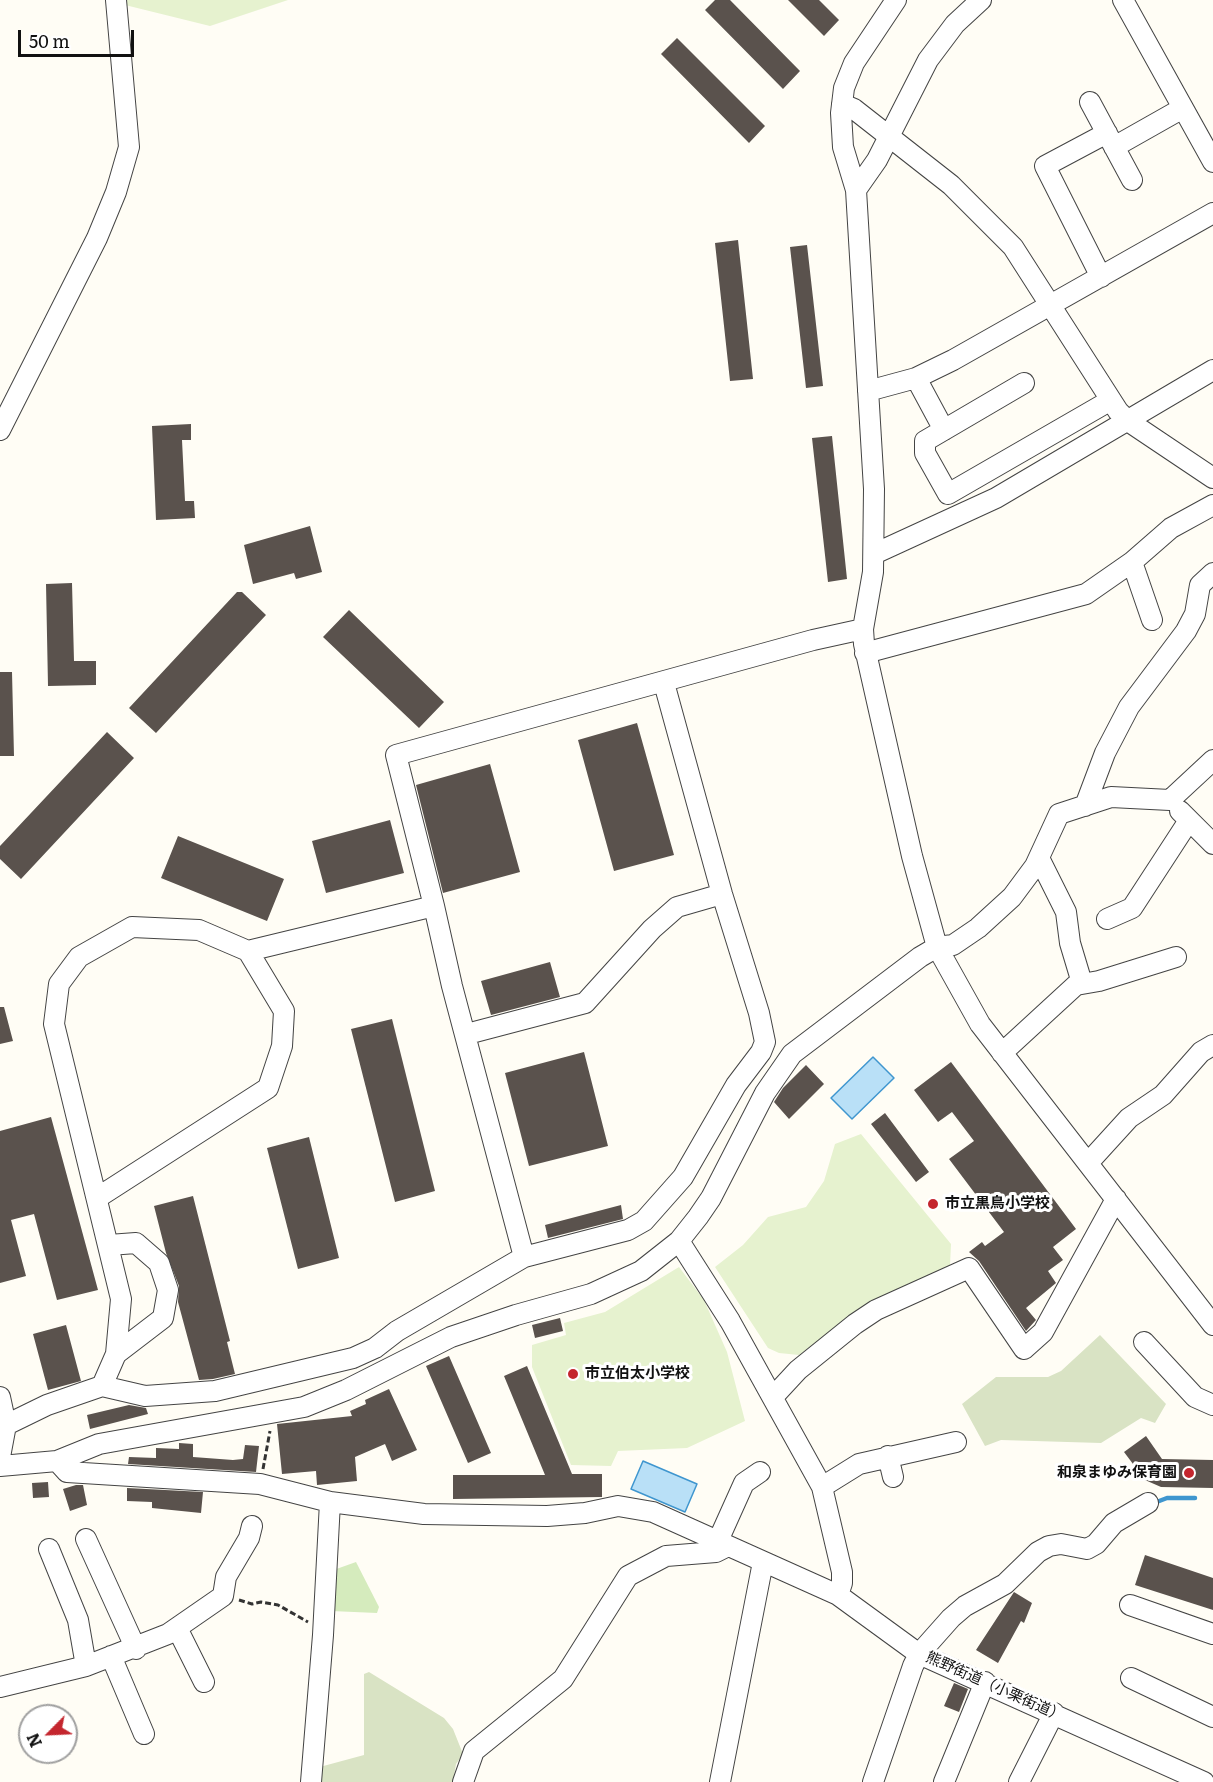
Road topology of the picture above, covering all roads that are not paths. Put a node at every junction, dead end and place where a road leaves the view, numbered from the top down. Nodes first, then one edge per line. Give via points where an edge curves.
1 (116, 0) edge
2 (897, 0) edge
3 (965, 0) edge
4 (981, 0) edge
5 (1123, 0) edge
6 (955, 24) junction
7 (1090, 102) dead end
8 (842, 104) junction
9 (1183, 108) junction
10 (889, 137) junction
11 (1111, 140) junction
12 (1213, 162) edge
13 (1132, 180) dead end
14 (856, 190) junction
15 (1213, 213) edge
16 (1101, 278) junction
17 (1050, 305) junction
18 (1213, 370) edge
19 (916, 378) junction
20 (1024, 383) dead end
21 (868, 391) junction
22 (1111, 400) junction
23 (1128, 421) junction
24 (0, 430) edge
25 (944, 430) junction
26 (1213, 478) edge
27 (1213, 505) edge
28 (874, 554) junction
29 (1132, 562) junction
30 (1213, 573) edge
31 (1152, 605) dead end
32 (863, 629) junction
33 (865, 653) junction
34 (664, 683) junction
35 (1213, 760) edge
36 (1170, 800) junction
37 (1085, 806) junction
38 (1188, 822) junction
39 (1213, 844) edge
40 (1039, 858) junction
41 (722, 894) junction
42 (434, 906) junction
43 (1107, 919) dead end
44 (937, 947) junction
45 (248, 951) junction
46 (1176, 957) dead end
47 (1082, 983) junction
48 (467, 1034) junction
49 (1213, 1044) edge
50 (1002, 1053) junction
51 (1088, 1163) junction
52 (97, 1198) junction
53 (1116, 1199) junction
54 (679, 1241) junction
55 (109, 1245) junction
56 (524, 1257) junction
57 (1213, 1325) edge
58 (1147, 1353) dead end
59 (116, 1354) junction
60 (102, 1386) junction
61 (0, 1397) edge
62 (773, 1397) junction
63 (1213, 1405) edge
64 (6, 1425) junction
65 (956, 1442) dead end
66 (888, 1456) junction
67 (0, 1457) edge
68 (57, 1461) junction
69 (0, 1466) edge
70 (760, 1472) dead end
71 (893, 1478) dead end
72 (822, 1486) junction
73 (330, 1502) junction
74 (1148, 1503) dead end
75 (252, 1526) dead end
76 (86, 1539) dead end
77 (722, 1545) junction
78 (49, 1549) dead end
79 (763, 1562) junction
80 (838, 1595) junction
81 (1130, 1605) dead end
82 (177, 1628) junction
83 (1213, 1634) edge
84 (136, 1648) junction
85 (919, 1654) junction
86 (111, 1656) junction
87 (86, 1666) junction
88 (1131, 1678) dead end
89 (204, 1682) dead end
90 (985, 1682) junction
91 (0, 1687) edge
92 (1054, 1713) junction
93 (1213, 1717) edge
94 (144, 1734) dead end
95 (311, 1782) edge
96 (463, 1782) edge
97 (720, 1782) edge
98 (873, 1782) edge
99 (944, 1782) edge
100 (1019, 1782) edge
101 (1204, 1782) edge

1 - 24 street via 129,147 97,238
2 - 8 street via 854,63
3 - 6 street
4 - 6 street
5 - 9 street
6 - 10 street via 928,60
7 - 11 street
8 - 10 street
8 - 14 street via 843,147
9 - 11 street
9 - 12 street
10 - 14 street
10 - 17 street via 951,185 1013,247
11 - 13 street
11 - 16 street via 1045,166
14 - 21 street
15 - 16 street
16 - 17 street
17 - 19 street
17 - 22 street
18 - 23 street
19 - 21 street
19 - 25 street
20 - 25 street
21 - 28 street
22 - 23 street
22 - 25 street via 948,494 925,453 925,441
23 - 26 street
23 - 28 street via 996,498
27 - 29 street via 1171,528
28 - 32 street
29 - 31 street
29 - 33 street via 1086,594
30 - 37 street via 1200,585 1195,614 1186,631 1130,707 1105,753
32 - 33 street
32 - 34 street
33 - 44 street
34 - 41 street
34 - 42 street via 396,755
35 - 36 street
36 - 37 street via 1111,797
36 - 38 street
37 - 40 street via 1059,814
38 - 39 street
38 - 43 street via 1132,908
40 - 44 street via 1012,897 978,928 953,945
40 - 47 street via 1066,912
41 - 48 street via 677,907 585,1003
41 - 56 street via 761,1021 765,1042 761,1052 736,1085 683,1177 644,1221 628,1230
42 - 45 street
42 - 48 street
44 - 50 street via 970,1008
44 - 54 street via 792,1054 765,1093 711,1198
45 - 52 street via 284,1011 282,1046 268,1088
45 - 52 street via 199,930 132,927 79,957 59,984 54,1024
46 - 47 street via 1140,976
47 - 50 street
48 - 56 street
49 - 51 street via 1201,1052 1168,1100 1129,1118
50 - 51 street
51 - 53 street
52 - 55 street
53 - 57 street
53 - 62 street via 1043,1332 1024,1349 969,1268 876,1310 798,1370
54 - 62 street
54 - 68 street via 641,1271 611,1287 483,1325 325,1398 270,1415 99,1444
55 - 59 street via 122,1299
55 - 59 street via 136,1243 159,1263 168,1290 163,1318
56 - 60 street via 353,1358 215,1391 145,1396
58 - 63 street via 1192,1382 1195,1397
59 - 60 street
60 - 64 street via 47,1404
61 - 64 street
62 - 72 street
64 - 67 street
65 - 66 street
66 - 71 street
66 - 72 street via 859,1464
68 - 69 street
68 - 73 street, 熊野街道（小栗街道） via 68,1472 260,1484
70 - 77 street via 744,1483 745,1498
72 - 80 street via 842,1572
73 - 77 street, 熊野街道（小栗街道） via 435,1514 547,1516 633,1506
73 - 95 street
74 - 85 street via 1114,1523 1087,1549 1062,1544 1038,1552 1005,1584 951,1618
75 - 82 street via 226,1577 224,1596
76 - 84 street
77 - 79 street, 熊野街道（小栗街道）
77 - 96 street via 716,1552 666,1556 628,1576 562,1679 474,1751
78 - 87 street via 64,1605 78,1620
79 - 80 street, 熊野街道（小栗街道）
79 - 97 street
80 - 85 street, 熊野街道（小栗街道）
81 - 83 street
82 - 84 street
82 - 89 street
84 - 86 street
85 - 90 street, 熊野街道（小栗街道）
85 - 98 street
86 - 87 street
86 - 94 street
87 - 91 street
88 - 93 street via 1158,1700
90 - 92 street, 熊野街道（小栗街道）
90 - 99 street via 948,1747
92 - 100 street
92 - 101 street, 熊野街道（小栗街道）

